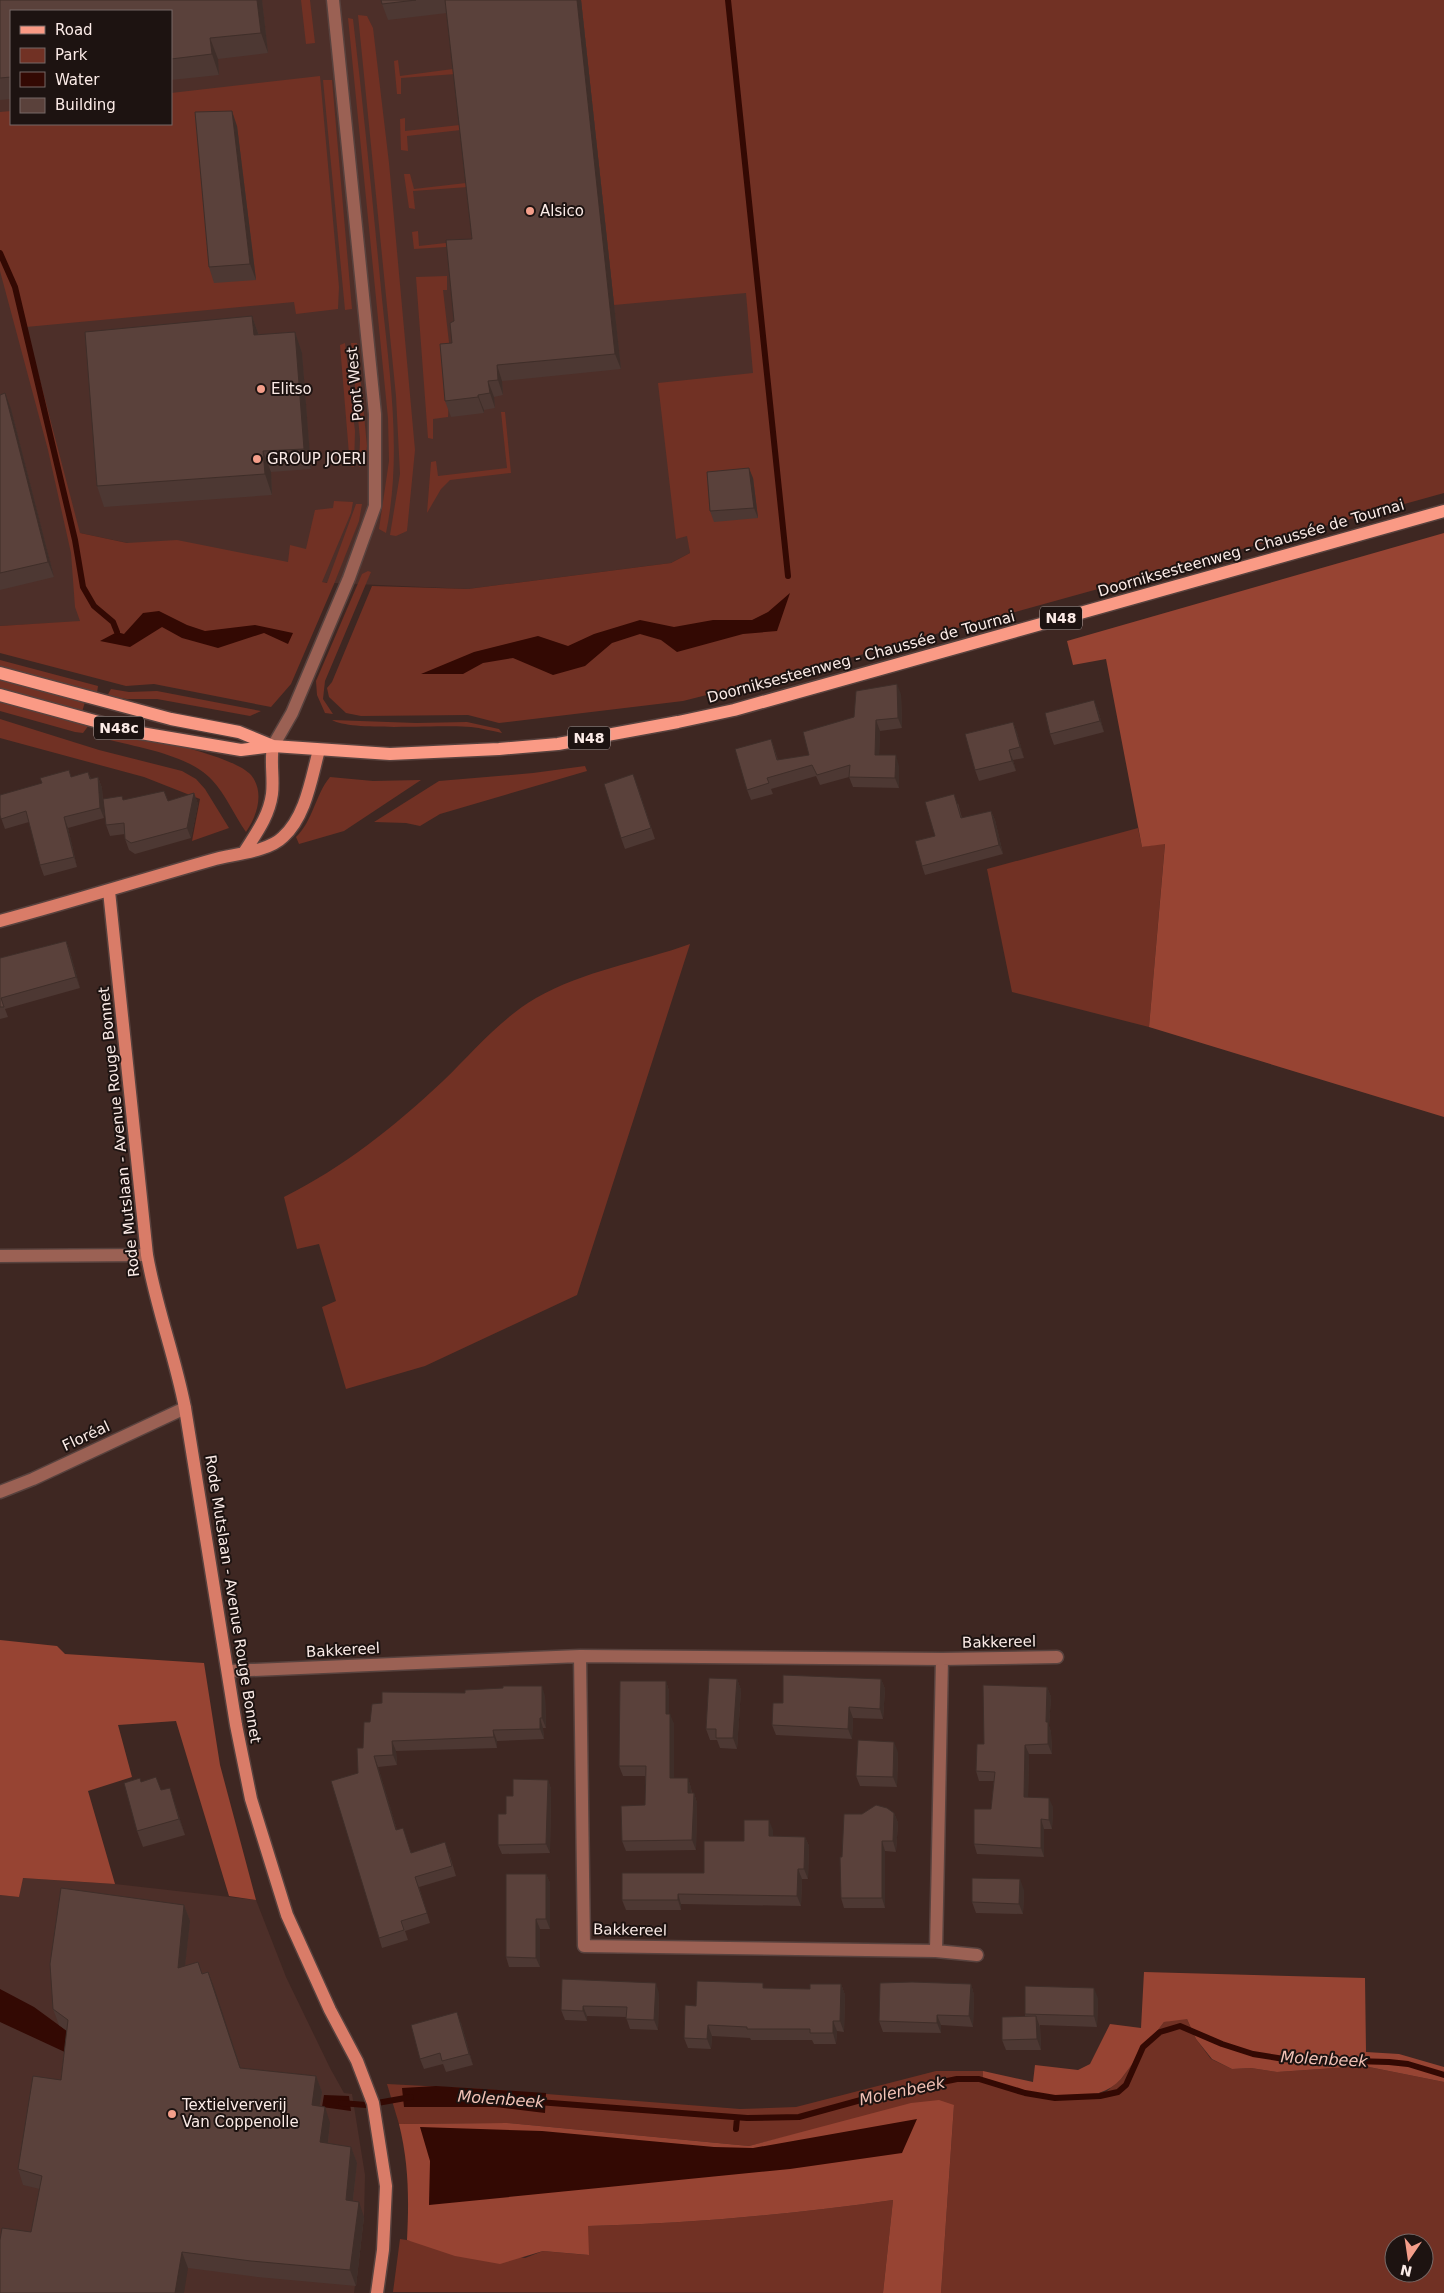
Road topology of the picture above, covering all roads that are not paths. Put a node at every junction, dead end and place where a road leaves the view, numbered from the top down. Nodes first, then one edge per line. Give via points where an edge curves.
1 (333, 0) edge
2 (1444, 511) edge
3 (0, 673) edge
4 (0, 695) edge
5 (273, 746) junction
6 (318, 750) junction
7 (245, 851) junction
8 (110, 891) junction
9 (0, 921) edge
10 (147, 1255) junction
11 (0, 1256) edge
12 (185, 1408) junction
13 (0, 1492) edge
14 (580, 1656) junction
15 (1057, 1657) dead end
16 (942, 1660) junction
17 (228, 1672) junction
18 (936, 1951) junction
19 (977, 1955) dead end
20 (377, 2293) edge

1 - 5 street, Pont West via 375,414 375,506 349,578 295,706
2 - 6 main road, Doorniksesteenweg - Chaussée de Tournai / N48 via 734,710 678,722 558,744 499,749 390,754
3 - 5 main road, Doorniksesteenweg - Chaussée de Tournai / N48c via 172,719 239,732
4 - 5 main road, Doorniksesteenweg - Chaussée de Tournai / N48c via 135,732 241,750
5 - 6 main road, Doorniksesteenweg - Chaussée de Tournai / N48
5 - 7 street via 269,809
6 - 7 street via 303,806 291,828 269,847
7 - 8 street
8 - 9 street
8 - 10 street, Rode Mutslaan - Avenue Rouge Bonnet
10 - 11 street
10 - 12 street, Rode Mutslaan - Avenue Rouge Bonnet
12 - 13 street, Floréal
12 - 17 street, Rode Mutslaan - Avenue Rouge Bonnet
14 - 16 street, Bakkereel
14 - 17 street, Bakkereel
14 - 18 street, Bakkereel via 584,1946
15 - 16 street, Bakkereel
16 - 18 street, Bakkereel
17 - 20 street, Rode Mutslaan - Avenue Rouge Bonnet via 251,1799 276,1883 302,1950 357,2061 377,2118 386,2194 384,2250
18 - 19 street, Bakkereel

